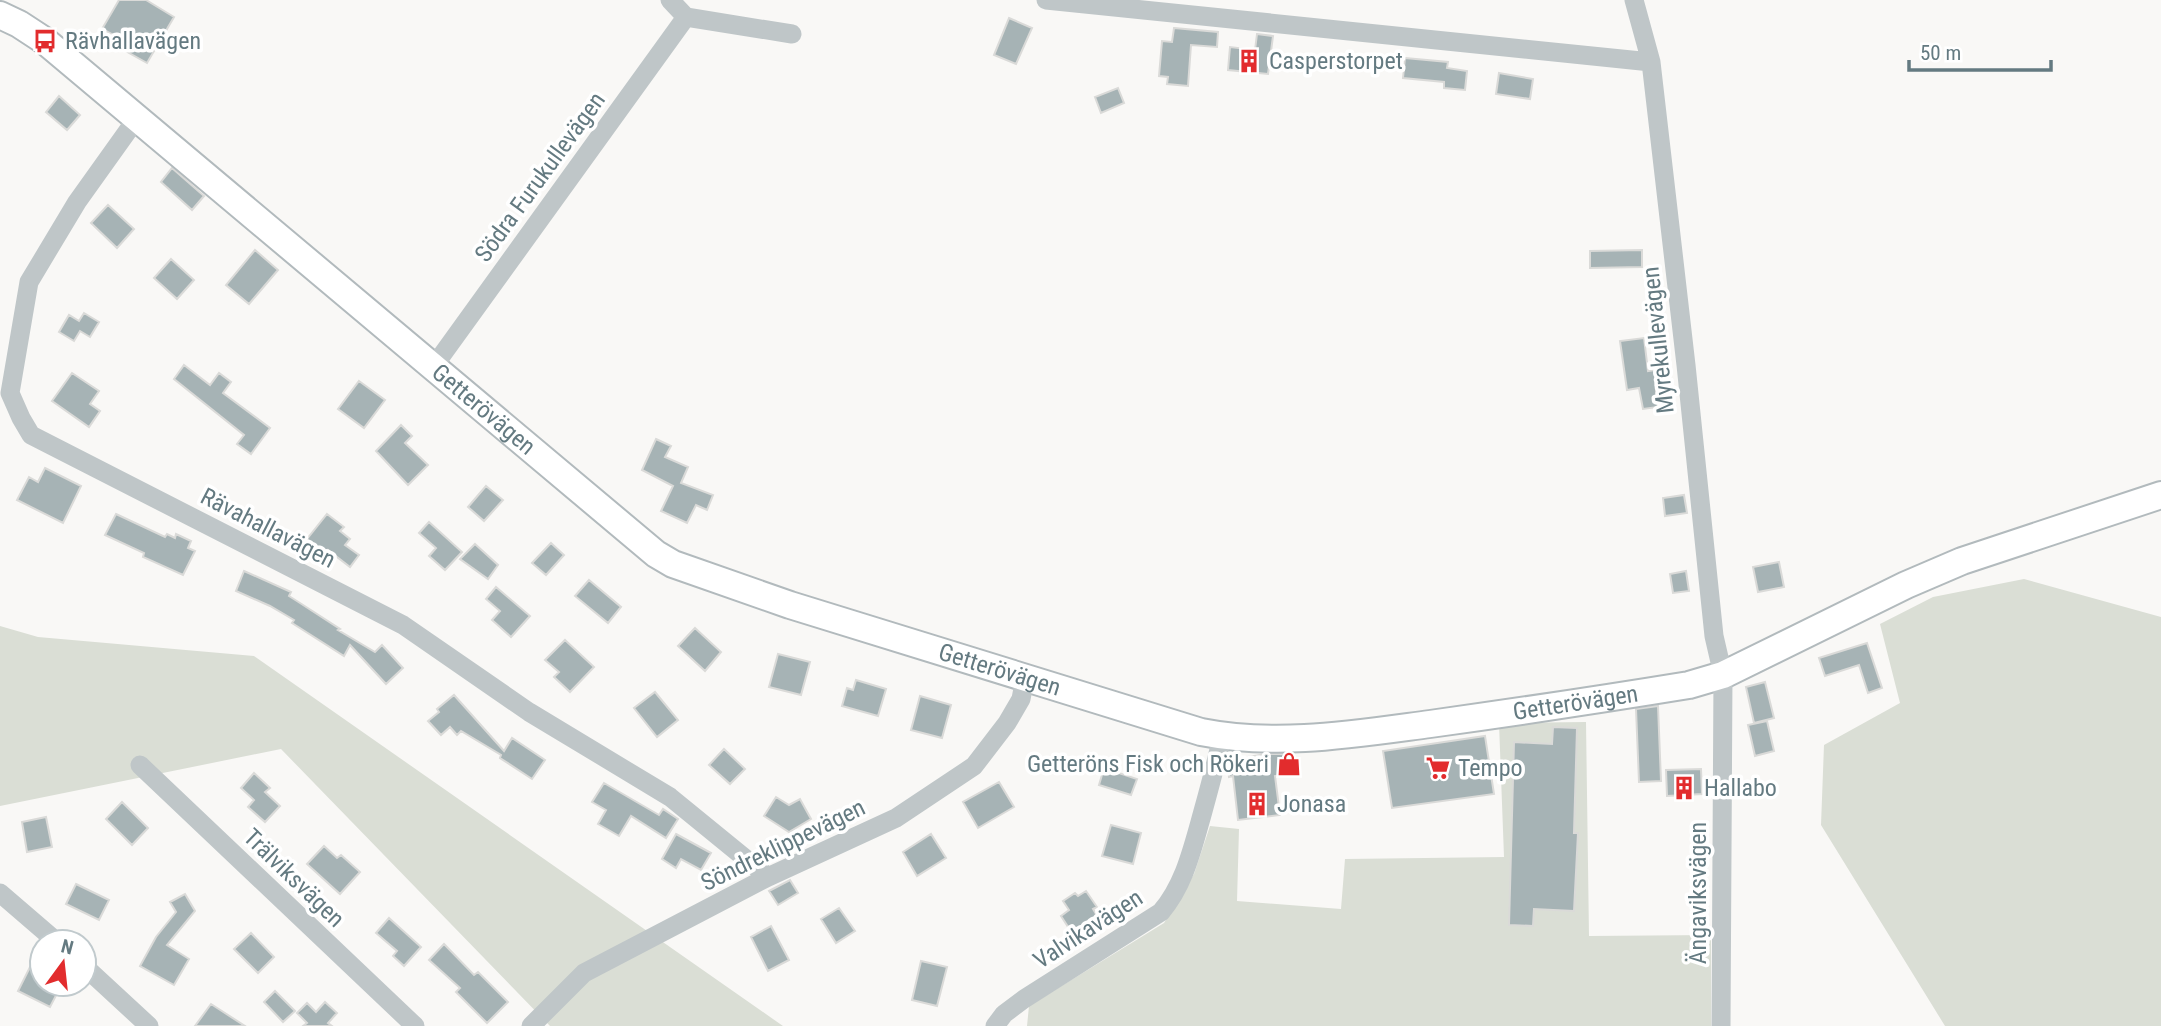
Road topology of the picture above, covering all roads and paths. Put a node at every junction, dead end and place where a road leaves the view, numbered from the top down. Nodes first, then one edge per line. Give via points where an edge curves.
1 (670, 0) edge
2 (1046, 0) edge
3 (1634, 0) edge
4 (0, 15) edge
5 (686, 17) junction
6 (792, 34) dead end
7 (1651, 62) junction
8 (137, 118) junction
9 (434, 366) junction
10 (2161, 495) edge
11 (1723, 676) junction
12 (1025, 678) junction
13 (1222, 736) junction
14 (140, 765) dead end
15 (768, 877) junction
16 (0, 893) edge
17 (41, 928) edge
18 (98, 979) edge
19 (149, 1026) edge
20 (415, 1026) edge
21 (531, 1026) edge
22 (995, 1026) edge
23 (1721, 1026) edge

1 - 5 street
2 - 7 street
3 - 7 street, Myrekullevägen
4 - 8 street, Getterövägen via 46,41
5 - 6 street
5 - 9 street, Södra Furukullevägen
7 - 11 street, Myrekullevägen via 1714,636
8 - 9 street, Getterövägen
8 - 15 street, Rävahallavägen via 77,202 29,282 10,393 32,435 403,625 529,712 670,797
9 - 12 street, Getterövägen via 673,564
10 - 11 street, Getterövägen via 1962,561
11 - 13 street, Getterövägen via 1689,685 1372,732 1269,739
11 - 23 street, Ängaviksvägen
12 - 13 street, Getterövägen
12 - 15 street, Söndreklippevägen via 1021,699 974,766 896,818
13 - 22 street, Valvikavägen via 1186,867 1171,900 1161,912 1024,999
14 - 20 street, Trälviksvägen
15 - 21 street, Söndreklippevägen via 583,973
16 - 17 street
18 - 19 street

